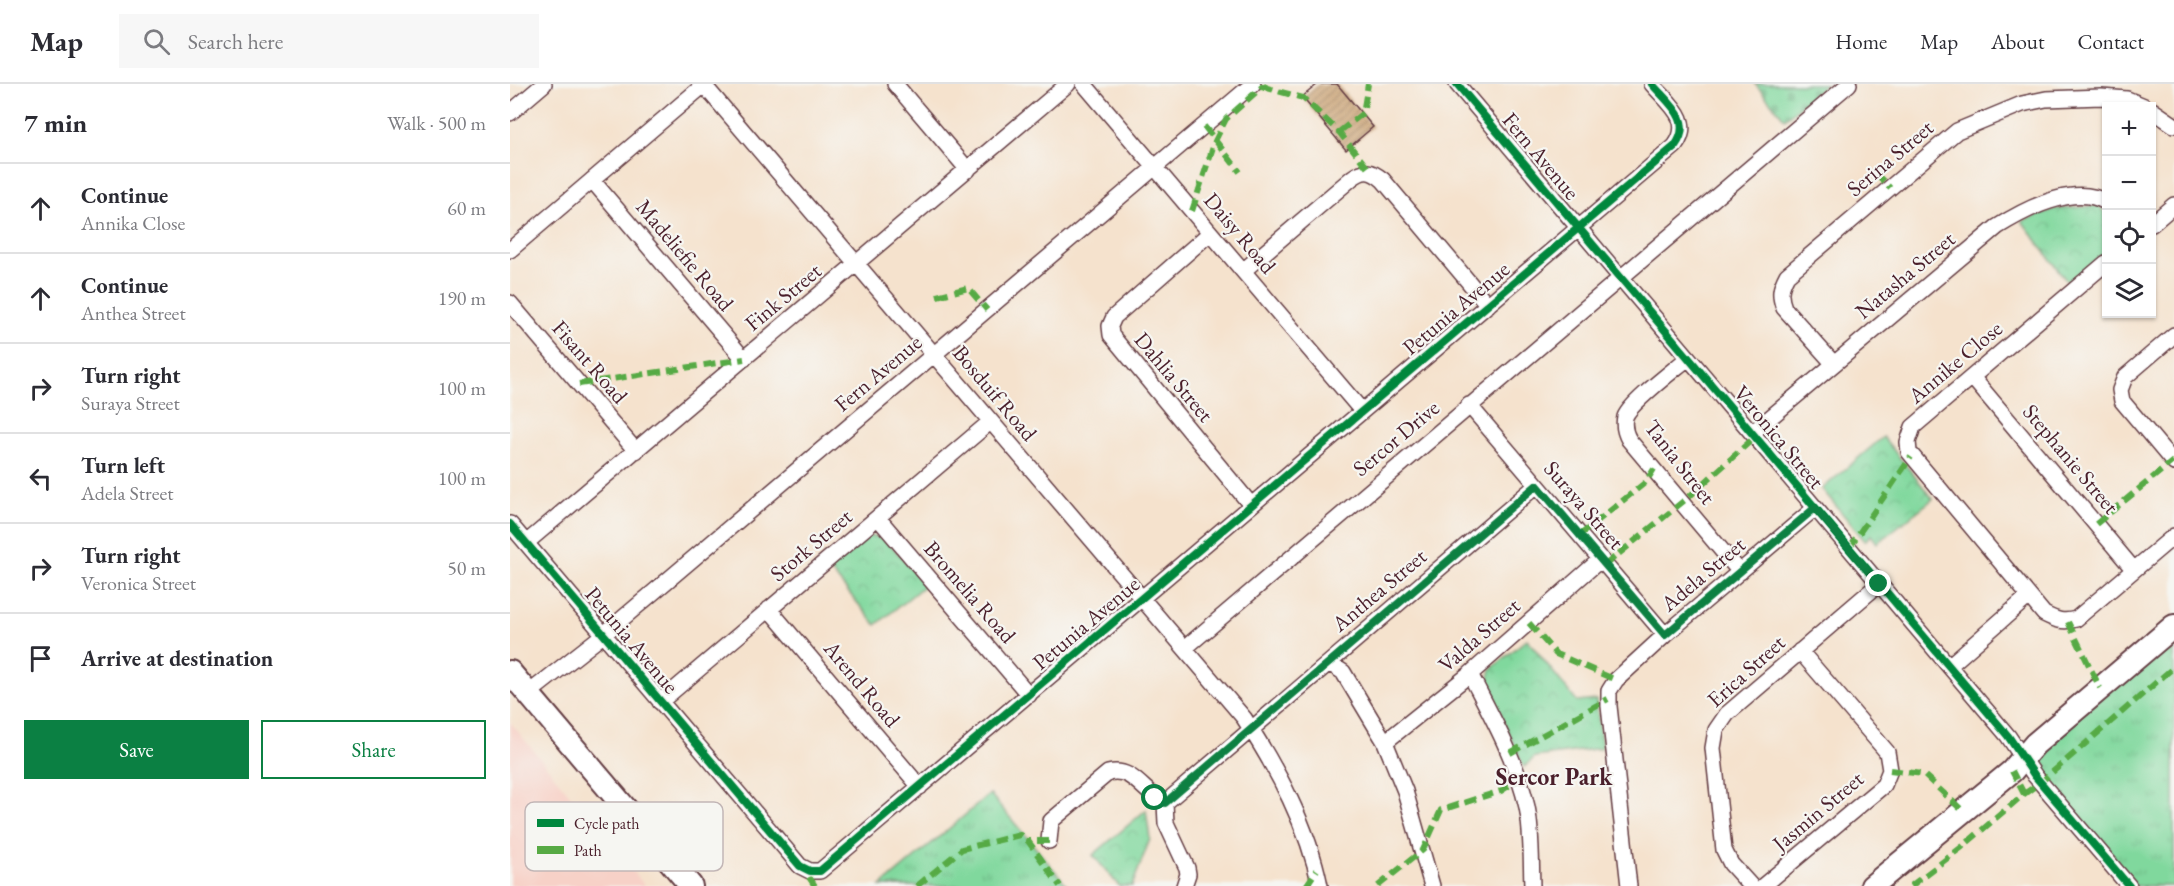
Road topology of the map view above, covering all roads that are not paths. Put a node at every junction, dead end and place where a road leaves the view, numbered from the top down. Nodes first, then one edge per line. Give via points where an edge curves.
1 (544, 84) edge
2 (704, 84) edge
3 (895, 84) edge
4 (1068, 84) edge
5 (1084, 84) edge
6 (1253, 84) edge
7 (1457, 84) edge
8 (1652, 84) edge
9 (1849, 84) edge
10 (2134, 102) edge
11 (510, 113) edge
12 (2156, 113) edge
13 (2174, 125) edge
14 (1155, 168) junction
15 (968, 170) junction
16 (592, 180) junction
17 (2102, 200) edge
18 (2174, 205) edge
19 (2156, 220) edge
20 (1580, 229) junction
21 (1210, 233) junction
22 (510, 250) edge
23 (856, 264) junction
24 (2105, 264) edge
25 (1243, 271) junction
26 (1620, 278) junction
27 (510, 303) edge
28 (1488, 305) junction
29 (2174, 335) edge
30 (933, 355) junction
31 (1688, 358) junction
32 (744, 359) junction
33 (1833, 363) junction
34 (1972, 377) junction
35 (1469, 405) junction
36 (1362, 411) junction
37 (990, 422) junction
38 (1752, 434) junction
39 (636, 451) junction
40 (2174, 463) edge
41 (1537, 485) junction
42 (1251, 506) junction
43 (1815, 508) junction
44 (878, 518) junction
45 (510, 524) edge
46 (2174, 536) edge
47 (526, 543) junction
48 (1600, 559) junction
49 (2134, 570) junction
50 (1740, 572) junction
51 (1879, 584) junction
52 (2030, 596) junction
53 (1141, 600) junction
54 (769, 609) junction
55 (2174, 626) edge
56 (603, 635) junction
57 (1665, 635) junction
58 (1185, 648) junction
59 (1800, 651) junction
60 (1329, 663) junction
61 (1949, 666) junction
62 (1470, 674) junction
63 (518, 686) edge
64 (1029, 695) junction
65 (660, 702) junction
66 (1251, 729) junction
67 (1385, 742) junction
68 (2023, 759) junction
69 (920, 787) junction
70 (618, 802) edge
71 (1165, 803) junction
72 (1049, 841) dead end
73 (678, 871) edge
74 (691, 886) edge
75 (1184, 886) edge
76 (1320, 886) edge
77 (1432, 886) edge
78 (1532, 886) edge
79 (1629, 886) edge
80 (1751, 886) edge
81 (1763, 886) edge
82 (1872, 886) edge
83 (2129, 886) edge

1 - 11 street
2 - 16 street
2 - 23 street, Bosduif Road
3 - 15 street
4 - 15 street, Fink Street
5 - 14 street, Daisy Road
6 - 14 street, Fern Avenue
7 - 20 street, Fern Avenue
8 - 20 street, Petunia Avenue via 1679,117 1683,134 1676,146
9 - 26 street, Sercor Drive
10 - 33 street, Serina Street via 2101,97 2046,99 2022,104 1958,131 1787,275 1780,287 1784,308
12 - 13 street
14 - 21 street, Daisy Road
14 - 30 street, Fern Avenue
15 - 23 street, Fink Street
16 - 22 street
16 - 32 street, Madeliefie Road
17 - 33 street, Natasha Street via 2072,196 2022,211 1997,227
18 - 19 street
20 - 26 street, Fern Avenue
20 - 28 street, Petunia Avenue
21 - 25 street, Daisy Road
21 - 42 street, Dahlia Street via 1114,317 1111,335
23 - 30 street, Bosduif Road
23 - 32 street, Fink Street
24 - 34 street, Annike Close
25 - 28 street via 1352,178 1370,171 1383,180
25 - 36 street, Daisy Road
26 - 31 street, Veronica Street
26 - 35 street, Sercor Drive
27 - 39 street, Fisant Road
28 - 36 street, Petunia Avenue
29 - 40 street via 2125,377 2120,390 2122,401
30 - 37 street, Bosduif Road
30 - 56 street, Fern Avenue
31 - 38 street, Veronica Street
31 - 50 street, Tania Street via 1632,406 1625,417 1624,430
32 - 39 street, Fink Street
33 - 38 street, Natasha Street
34 - 49 street, Stephanie Street
34 - 52 street, Annike Close via 1913,428 1909,452
35 - 41 street, Suraya Street
35 - 58 street, Sercor Drive
36 - 42 street, Petunia Avenue
37 - 44 street, Stork Street
37 - 53 street, Bosduif Road
38 - 43 street, Veronica Street
39 - 47 street, Fink Street
41 - 48 street, Suraya Street
41 - 60 street, Anthea Street
42 - 53 street, Petunia Avenue
43 - 50 street, Adela Street
43 - 51 street, Veronica Street
44 - 54 street, Stork Street
44 - 64 street, Bromelia Road
45 - 47 street, Petunia Avenue
46 - 49 street, Annike Close
47 - 56 street, Petunia Avenue
48 - 57 street, Suraya Street
48 - 62 street, Valda Street
49 - 52 street, Annike Close via 2076,619 2065,622 2044,614
50 - 57 street, Adela Street
51 - 59 street, Erica Street
51 - 61 street, Veronica Street
52 - 61 street
53 - 58 street, Bosduif Road
53 - 64 street, Petunia Avenue
54 - 65 street, Stork Street
54 - 69 street, Arend Road
55 - 68 street via 2035,744
56 - 63 street, Fern Avenue
56 - 65 street, Petunia Avenue
57 - 79 street, Adela Street via 1616,680 1609,692
58 - 66 street
59 - 80 street, Erica Street via 1727,714 1714,739 1724,850
59 - 81 street, Jasmin Street via 1887,752 1890,775 1884,785
60 - 66 street, Anthea Street
60 - 67 street via 1343,672
61 - 68 street, Veronica Street
62 - 67 street, Valda Street
62 - 78 street via 1519,779 1529,820
63 - 70 street
64 - 69 street, Petunia Avenue
65 - 69 street, Petunia Avenue via 800,866 810,871 827,867
66 - 71 street, Anthea Street
66 - 76 street via 1300,821
67 - 77 street via 1405,791
68 - 82 street
68 - 83 street, Veronica Street
71 - 72 street via 1130,775 1120,771 1108,773 1051,821
71 - 75 street via 1166,823 1187,868
73 - 74 street

